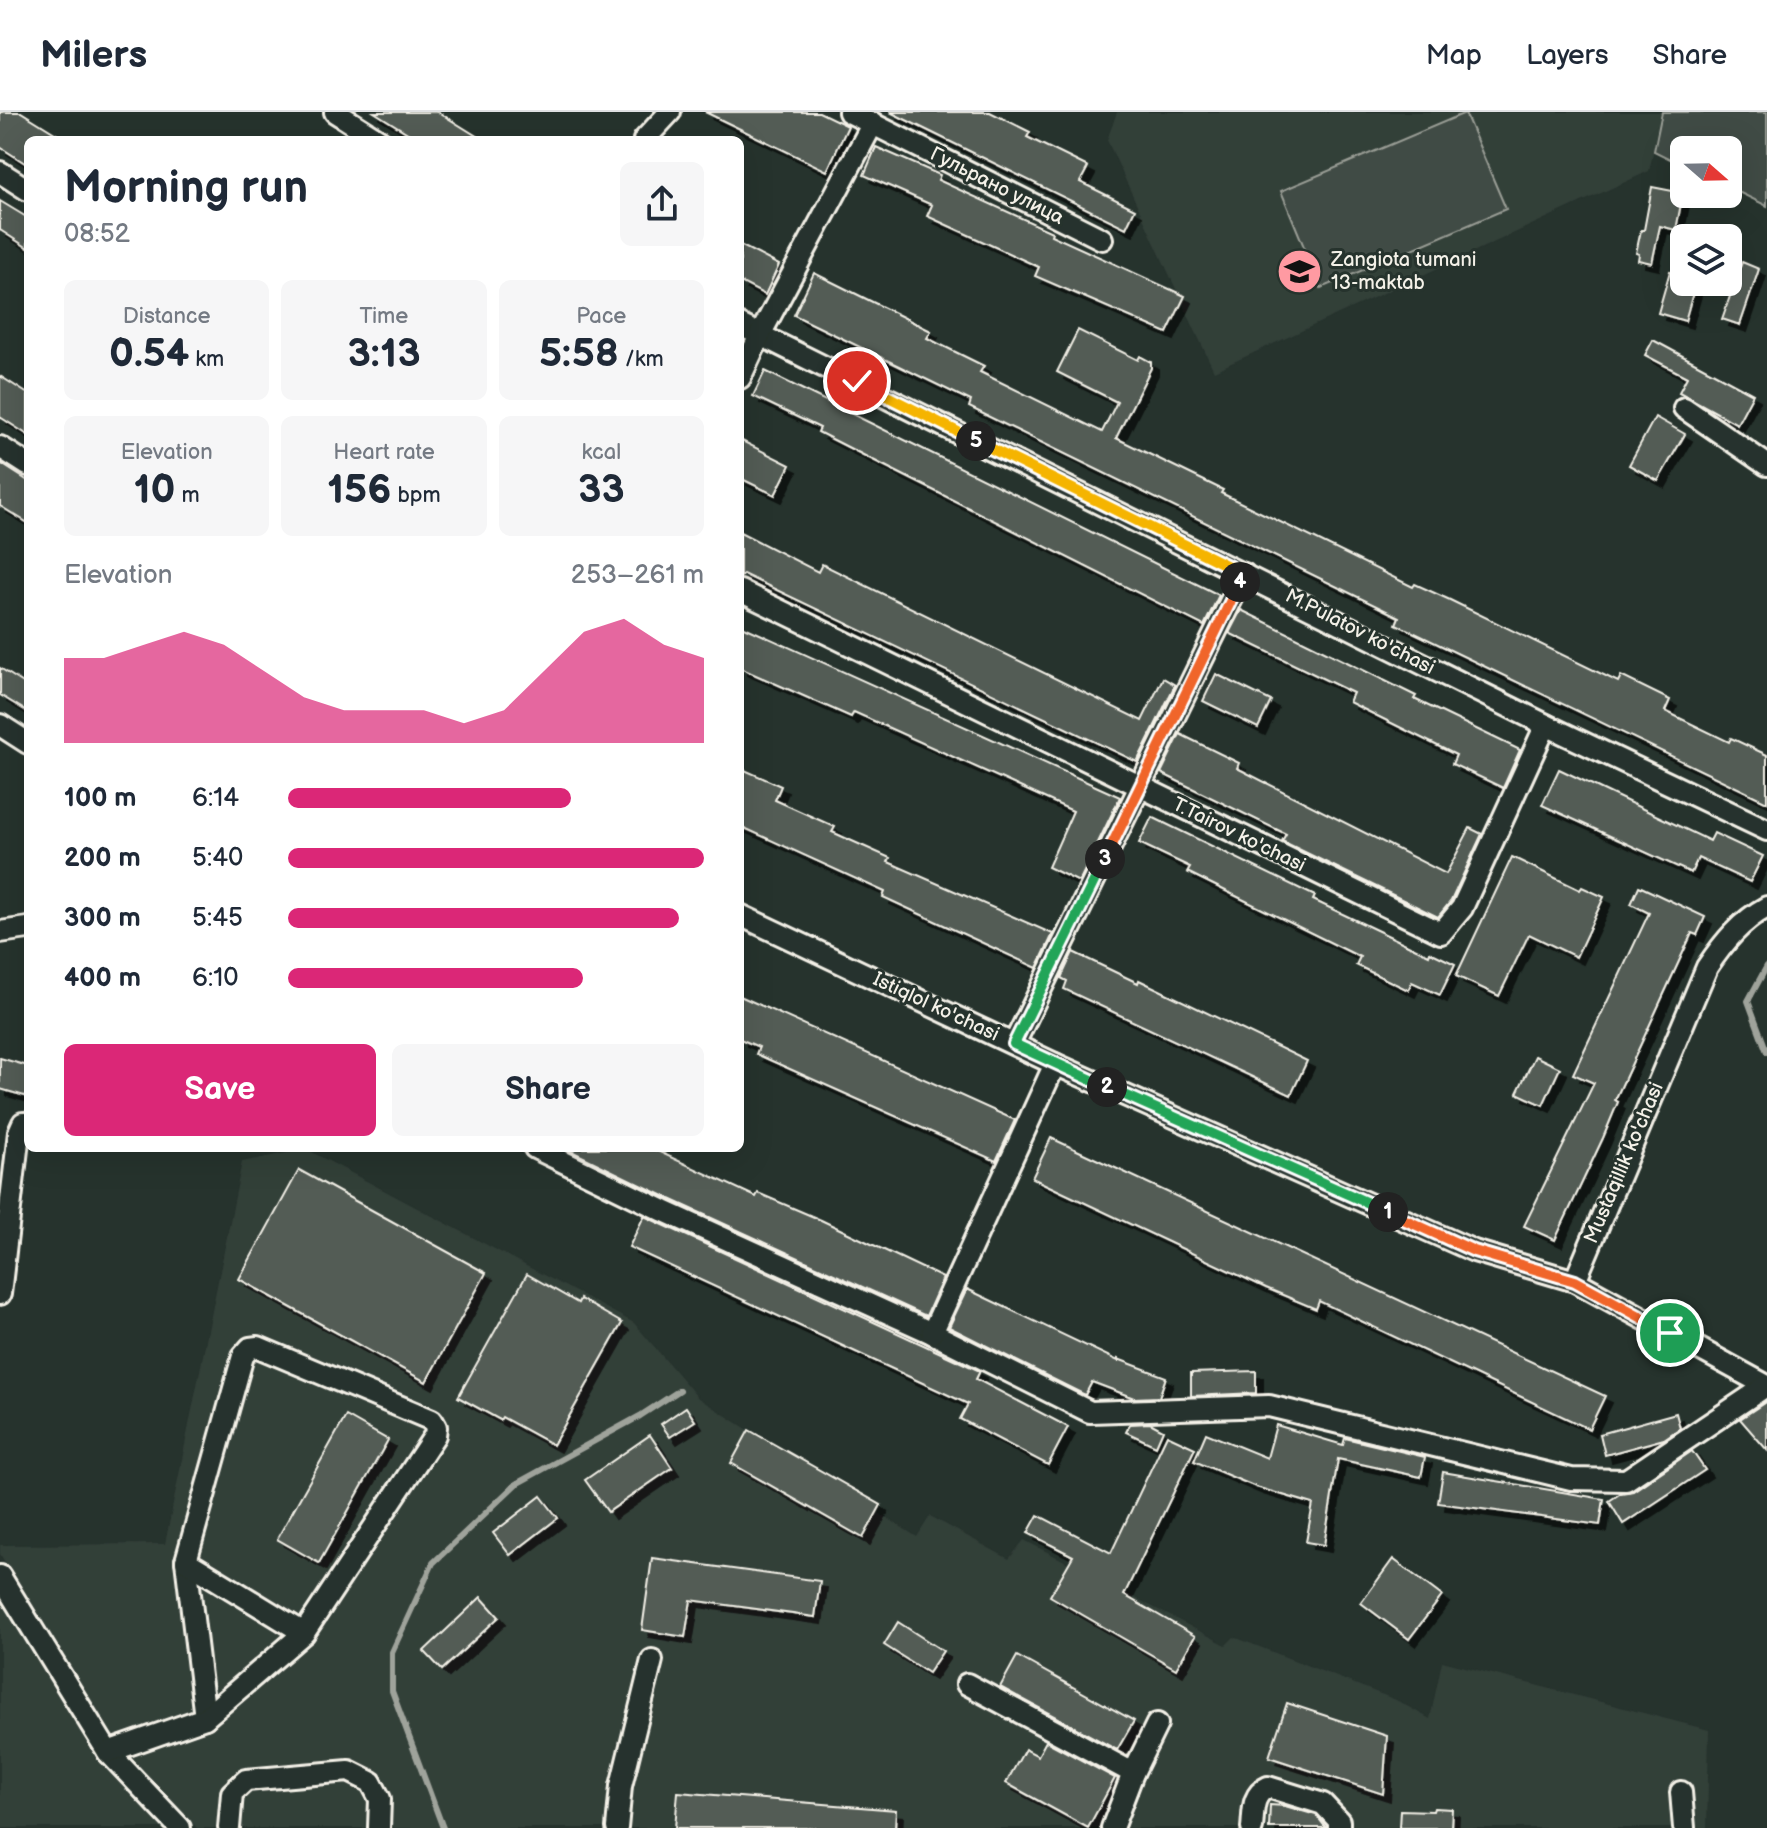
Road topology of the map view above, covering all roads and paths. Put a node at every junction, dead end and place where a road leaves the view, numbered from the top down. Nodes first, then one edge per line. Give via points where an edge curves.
1 (335, 112) edge
2 (670, 112) edge
3 (849, 112) edge
4 (873, 123) junction
5 (373, 136) edge
6 (648, 136) edge
7 (0, 172) edge
8 (24, 187) edge
9 (1102, 239) dead end
10 (744, 327) edge
11 (761, 333) junction
12 (744, 369) edge
13 (1684, 408) dead end
14 (0, 447) edge
15 (24, 462) edge
16 (1767, 465) edge
17 (1244, 574) junction
18 (744, 593) edge
19 (0, 725) edge
20 (1546, 725) junction
21 (24, 740) edge
22 (1141, 787) junction
23 (1767, 830) edge
24 (1767, 907) edge
25 (744, 917) edge
26 (24, 929) edge
27 (0, 932) edge
28 (1014, 1044) junction
29 (1055, 1064) junction
30 (24, 1123) edge
31 (543, 1152) edge
32 (1575, 1281) junction
33 (0, 1294) edge
34 (932, 1333) junction
35 (1766, 1386) edge
36 (186, 1561) junction
37 (0, 1576) edge
38 (304, 1633) junction
39 (652, 1660) dead end
40 (967, 1684) dead end
41 (205, 1718) junction
42 (1157, 1724) dead end
43 (108, 1752) junction
44 (1133, 1773) junction
45 (1681, 1792) dead end
46 (180, 1828) edge
47 (229, 1828) edge
48 (379, 1828) edge
49 (617, 1828) edge
50 (1112, 1828) edge
51 (1252, 1828) edge
52 (1339, 1828) edge
53 (1684, 1828) edge

1 - 5 street
2 - 6 street
3 - 4 street, Гульрано улица
4 - 9 street, Гульрано улица
4 - 11 street
7 - 8 street
10 - 11 street, M.Pulatov ko'chasi
11 - 12 street
11 - 17 street, M.Pulatov ko'chasi
13 - 16 street
14 - 15 street
17 - 20 street, M.Pulatov ko'chasi
17 - 22 street
18 - 22 street, T.Tairov ko'chasi
19 - 21 street
20 - 22 street, T.Tairov ko'chasi via 1462,908 1441,933
20 - 23 street, M.Pulatov ko'chasi
22 - 28 street
24 - 32 street, Mustaqillik ko'chasi via 1736,930 1707,967
25 - 28 street, Istiqlol ko'chasi
26 - 27 street
28 - 29 street, Istiqlol ko'chasi
29 - 32 street, Istiqlol ko'chasi via 1474,1251
29 - 34 street
30 - 33 street
31 - 34 street
32 - 35 street
34 - 35 street via 1090,1412 1269,1406 1571,1479 1626,1480
36 - 38 street
36 - 38 street via 243,1356 250,1348 432,1420 435,1435
36 - 41 street
37 - 43 street
38 - 41 street
39 - 49 street via 621,1786
40 - 44 street
41 - 43 street
42 - 44 street
43 - 46 street
44 - 50 street
45 - 53 street
47 - 48 street via 232,1793 246,1780 349,1771 371,1782 380,1799
51 - 52 street via 1255,1799 1268,1787 1323,1804

